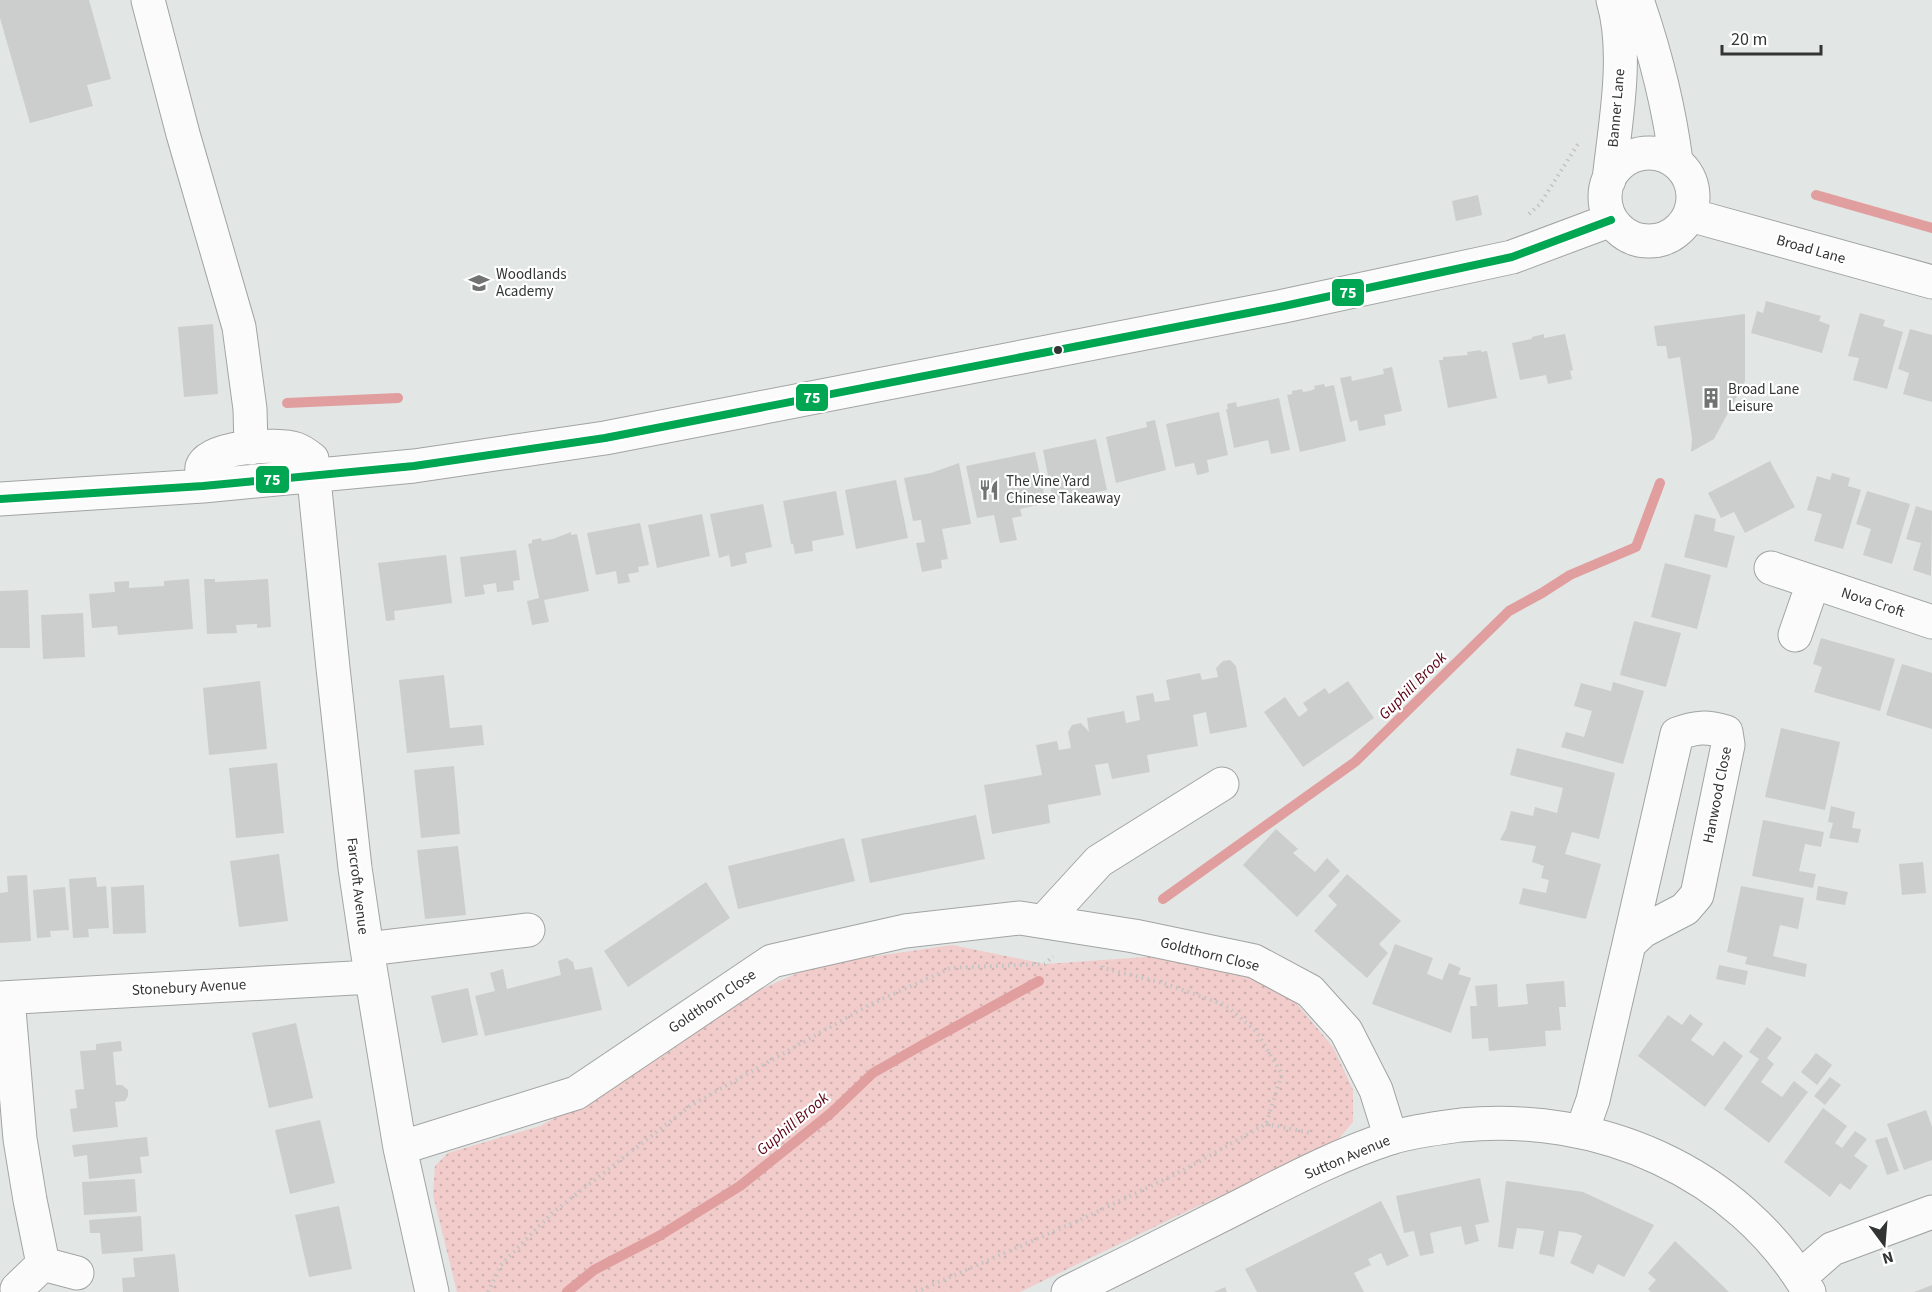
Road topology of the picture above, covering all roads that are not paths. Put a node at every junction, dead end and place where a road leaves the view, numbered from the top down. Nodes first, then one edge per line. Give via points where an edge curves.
1 (148, 0) edge
2 (1613, 0) edge
3 (1637, 0) edge
4 (1676, 161) junction
5 (1609, 180) junction
6 (1690, 216) junction
7 (1611, 220) junction
8 (1932, 282) edge
9 (251, 448) junction
10 (314, 476) junction
11 (203, 486) junction
12 (0, 499) edge
13 (1771, 568) dead end
14 (1813, 583) junction
15 (1932, 622) edge
16 (1795, 635) dead end
17 (1222, 784) dead end
18 (1044, 921) junction
19 (528, 930) dead end
20 (1629, 944) junction
21 (369, 963) junction
22 (4, 998) edge
23 (1582, 1131) junction
24 (1391, 1137) junction
25 (400, 1148) junction
26 (1932, 1212) edge
27 (43, 1264) junction
28 (77, 1273) dead end
29 (1804, 1285) edge
30 (17, 1289) dead end
31 (432, 1292) edge
32 (1068, 1292) edge

1 - 9 street via 239,327
2 - 5 street, Banner Lane via 1620,80
3 - 4 street via 1671,125
4 - 5 street via 1646,152 1617,166
4 - 6 street via 1687,172 1693,187
5 - 7 street via 1605,205
6 - 7 street via 1668,237 1653,241 1638,240
6 - 8 street, Broad Lane
7 - 10 street via 1512,257 1284,306 605,438 414,466
9 - 10 street via 294,448 312,459
9 - 11 street via 211,457 202,467
10 - 11 street
10 - 21 street, Farcroft Avenue via 351,833
11 - 12 street
13 - 14 street, Nova Croft
14 - 15 street, Nova Croft
14 - 16 street
17 - 18 street via 1099,861
18 - 24 street, Goldthorn Close via 1254,961 1310,991 1346,1031 1376,1090
18 - 25 street, Goldthorn Close via 1020,918 905,931 772,961 576,1093
19 - 21 street, Stonebury Avenue
20 - 20 street, Hanwood Close via 1643,931 1685,909 1697,896 1728,744 1726,732 1694,727 1677,734
20 - 23 street, Hanwood Close via 1593,1100
21 - 22 street, Stonebury Avenue
21 - 25 street, Farcroft Avenue
22 - 27 street, Stonebury Avenue via 20,1139
23 - 24 street, Sutton Avenue via 1486,1123
23 - 29 street, Sutton Avenue via 1638,1148 1687,1171 1733,1204 1769,1238
24 - 32 street, Sutton Avenue via 1338,1158
25 - 31 street, Farcroft Avenue
26 - 29 street via 1832,1249
27 - 28 street
27 - 30 street

